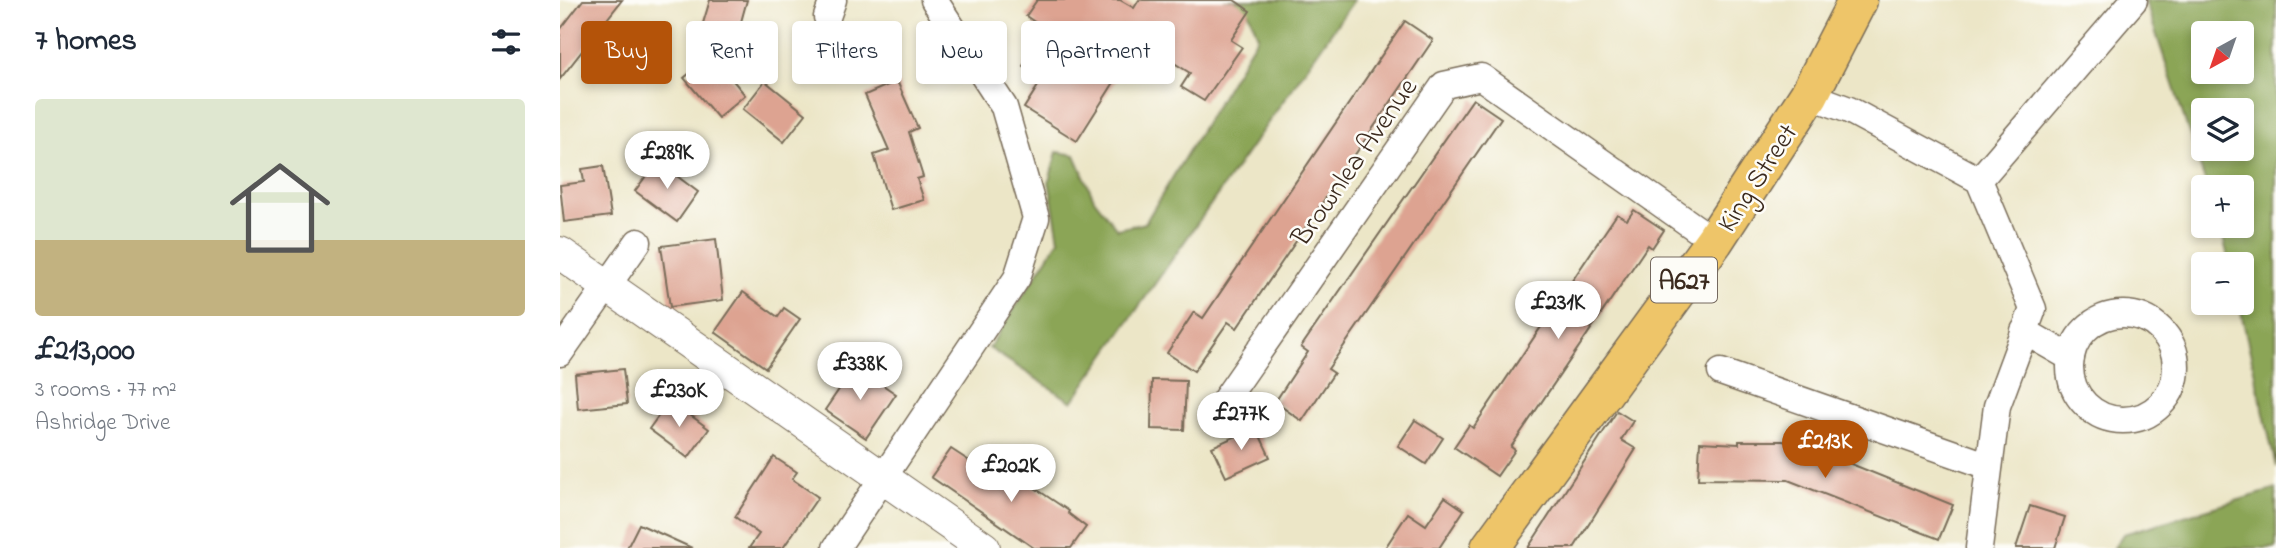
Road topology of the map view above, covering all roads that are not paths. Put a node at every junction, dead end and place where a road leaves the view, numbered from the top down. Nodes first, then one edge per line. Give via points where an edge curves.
1 (934, 0) edge
2 (1858, 0) edge
3 (2134, 0) edge
4 (1809, 95) junction
5 (1979, 180) junction
6 (1714, 241) junction
7 (638, 242) dead end
8 (560, 253) edge
9 (607, 286) junction
10 (2024, 331) junction
11 (560, 353) edge
12 (2071, 358) junction
13 (1721, 372) dead end
14 (1225, 400) dead end
15 (1989, 466) junction
16 (885, 479) junction
17 (836, 548) edge
18 (984, 548) edge
19 (1490, 548) edge
20 (1979, 548) edge

1 - 16 street via 1004,107 1037,218 1017,278
2 - 4 main road, King Street / A627
3 - 5 street
4 - 5 street via 1849,110
4 - 6 main road, King Street / A627
5 - 10 street via 2032,309
6 - 14 street, Brownlea Avenue via 1481,77 1444,85
6 - 19 main road, King Street / A627
7 - 9 street
8 - 9 street
9 - 11 street
9 - 16 street
10 - 12 street
10 - 15 street via 1997,406
12 - 12 street via 2082,333 2097,321 2133,315 2151,322 2171,345 2176,363 2174,385 2165,401 2144,416 2126,420 2105,417 2077,394
13 - 15 street
15 - 20 street
16 - 17 street
16 - 18 street

